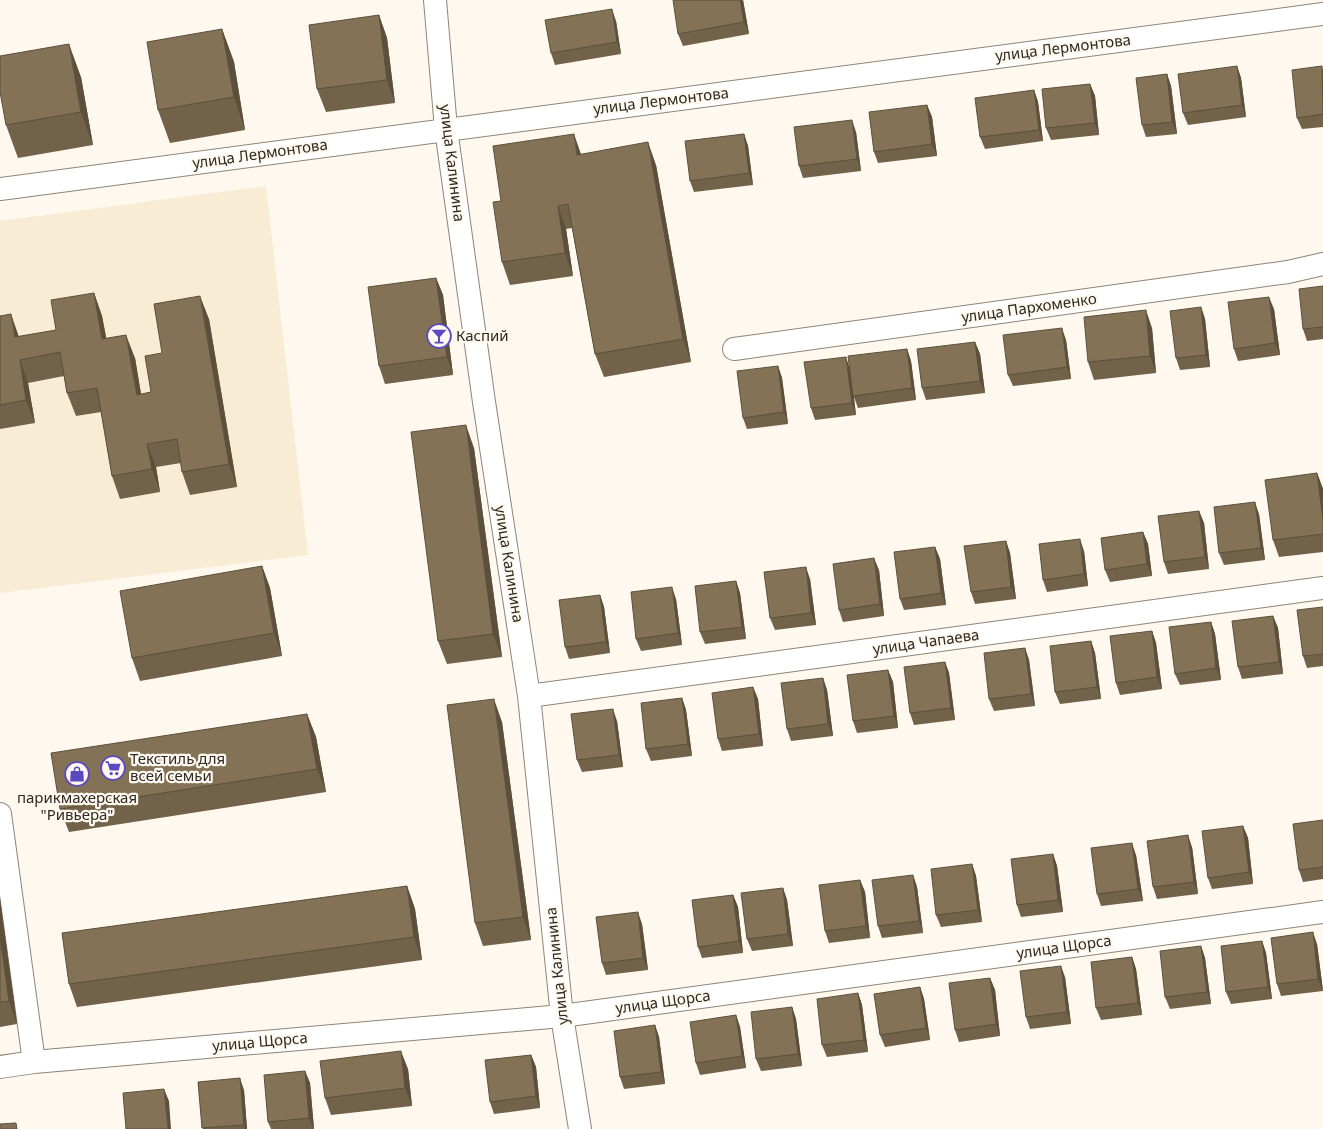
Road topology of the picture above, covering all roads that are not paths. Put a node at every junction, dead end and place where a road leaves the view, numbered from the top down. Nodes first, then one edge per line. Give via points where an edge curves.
1 (435, 0) edge
2 (1323, 14) edge
3 (446, 129) junction
4 (0, 190) edge
5 (1323, 264) edge
6 (734, 349) dead end
7 (1323, 588) edge
8 (530, 696) junction
9 (0, 814) edge
10 (1323, 912) edge
11 (562, 1016) junction
12 (34, 1062) junction
13 (0, 1067) edge
14 (580, 1129) edge

1 - 3 street, улица Калинина
2 - 3 street, улица Лермонтова
3 - 4 street, улица Лермонтова
3 - 8 street, улица Калинина
5 - 6 street, улица Пархоменко via 1288,272
7 - 8 street, улица Чапаева
8 - 11 street, улица Калинина
9 - 12 street
10 - 11 street, улица Щорса
11 - 12 street, улица Щорса
11 - 14 street, улица Калинина
12 - 13 street, улица Щорса

